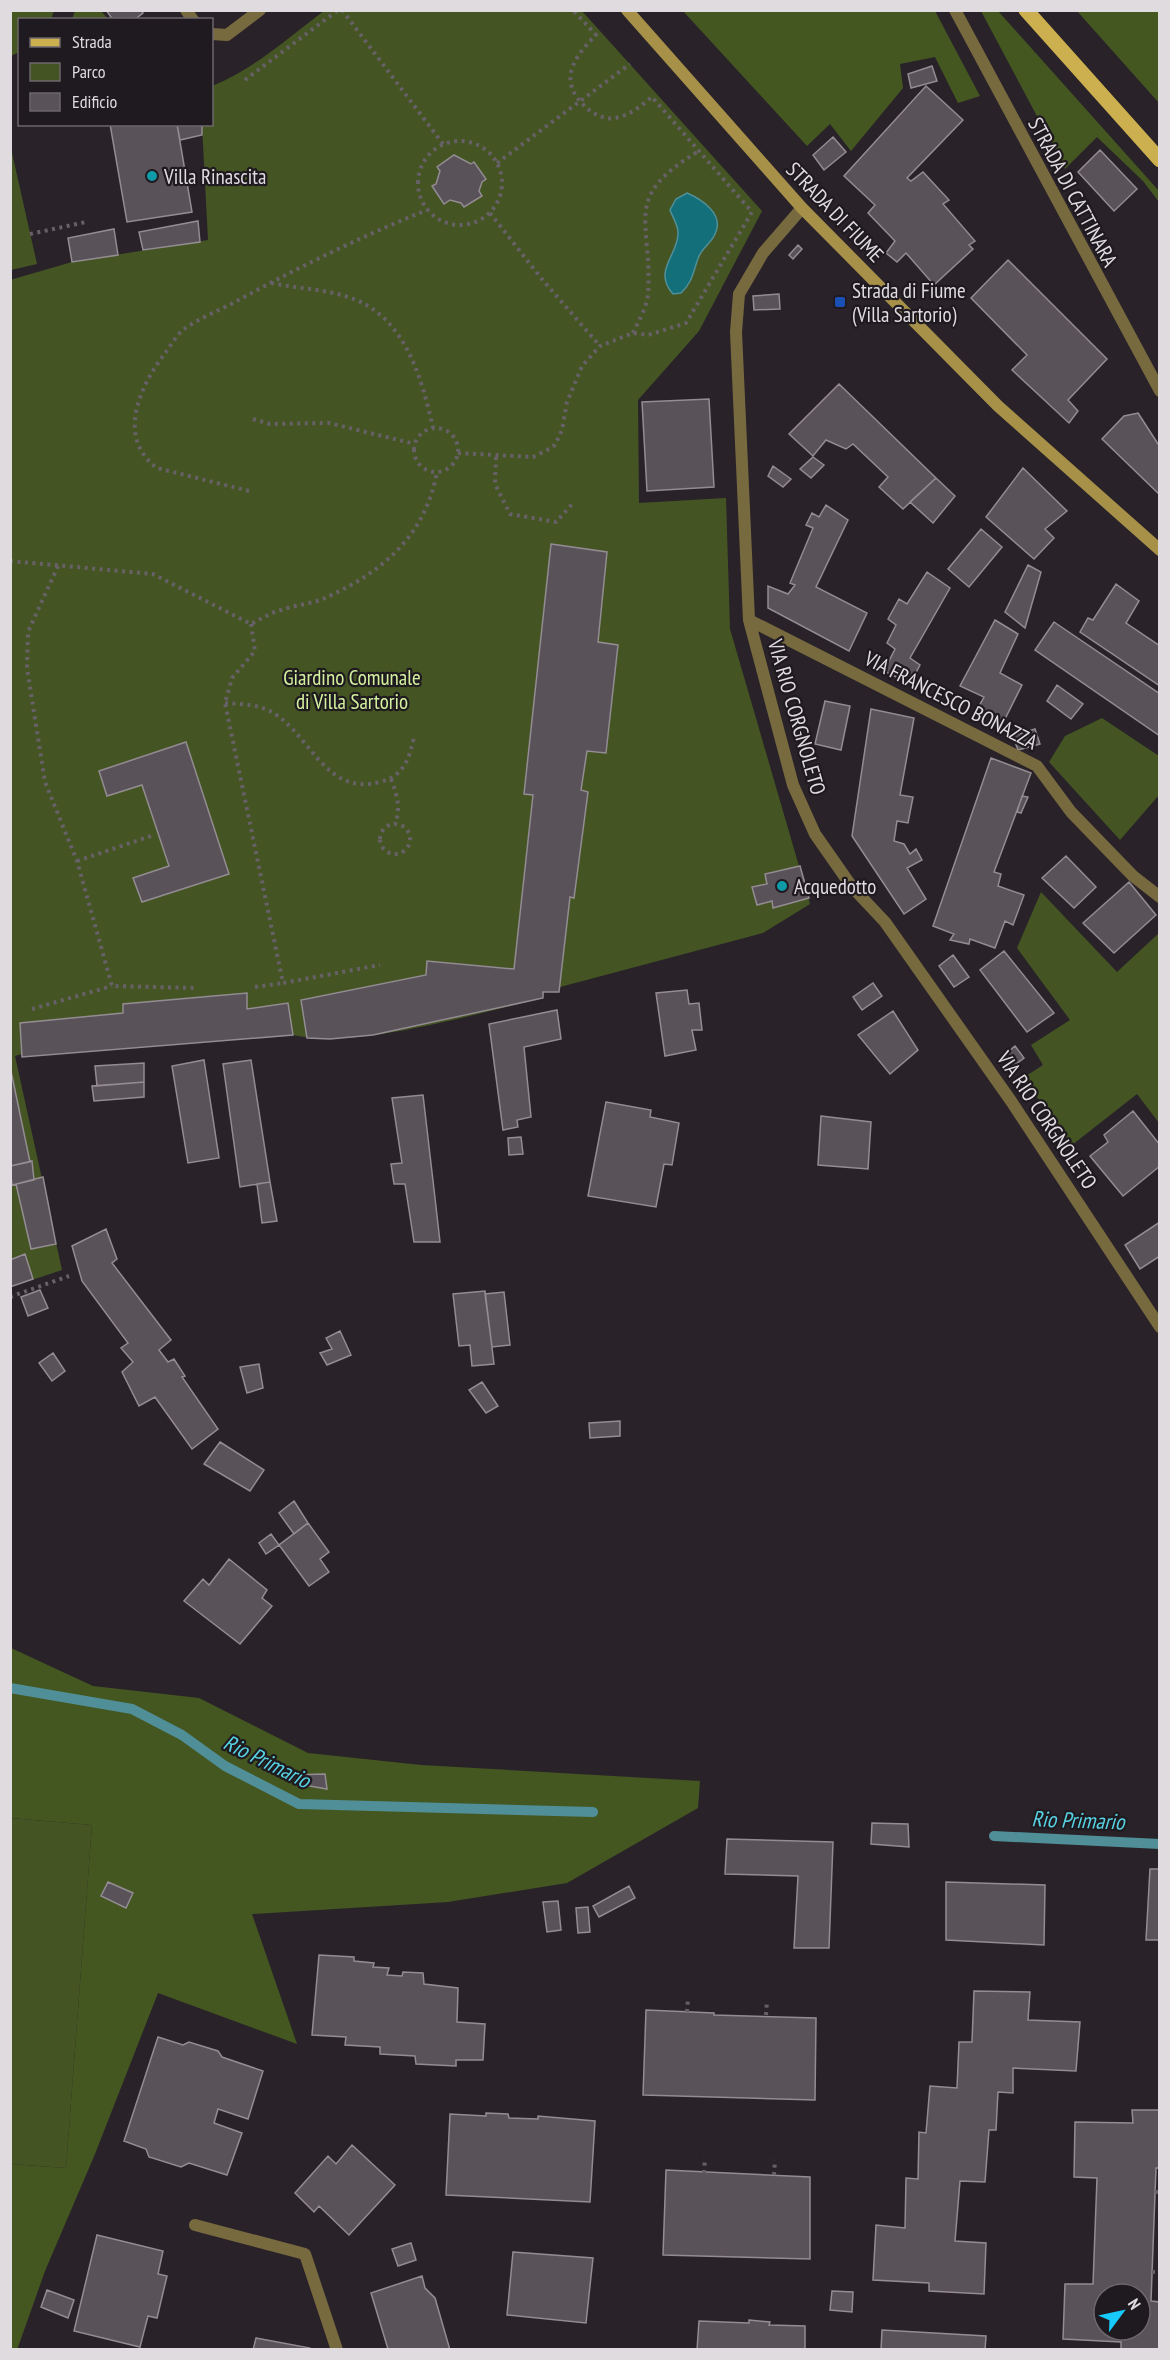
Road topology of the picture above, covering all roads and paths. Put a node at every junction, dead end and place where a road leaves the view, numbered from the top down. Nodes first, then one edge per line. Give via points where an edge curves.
1 (260, 10) edge
2 (340, 10) edge
3 (573, 10) edge
4 (627, 10) edge
5 (955, 10) edge
6 (1026, 10) edge
7 (213, 34) edge
8 (630, 64) dead end
9 (245, 80) dead end
10 (580, 102) junction
11 (443, 144) junction
12 (699, 151) junction
13 (1160, 160) edge
14 (497, 163) junction
15 (802, 208) junction
16 (428, 210) junction
17 (490, 213) junction
18 (86, 222) dead end
19 (30, 234) dead end
20 (270, 283) junction
21 (633, 333) junction
22 (600, 346) junction
23 (1160, 391) edge
24 (253, 418) dead end
25 (433, 428) junction
26 (415, 444) junction
27 (458, 453) junction
28 (496, 457) junction
29 (437, 472) junction
30 (249, 491) dead end
31 (574, 501) dead end
32 (1160, 550) edge
33 (10, 561) edge
34 (58, 566) junction
35 (749, 620) junction
36 (251, 624) junction
37 (225, 703) junction
38 (414, 737) dead end
39 (391, 779) junction
40 (394, 824) junction
41 (151, 836) dead end
42 (76, 861) junction
43 (1160, 897) edge
44 (380, 965) dead end
45 (284, 983) junction
46 (112, 986) junction
47 (255, 987) dead end
48 (196, 988) dead end
49 (32, 1009) dead end
50 (69, 1276) dead end
51 (10, 1297) edge
52 (1160, 1326) edge
53 (688, 1998) dead end
54 (767, 2001) dead end
55 (687, 2012) dead end
56 (766, 2015) dead end
57 (705, 2158) dead end
58 (775, 2160) dead end
59 (704, 2173) dead end
60 (774, 2175) dead end
61 (195, 2226) dead end
62 (1152, 2272) dead end
63 (1160, 2272) edge
64 (337, 2349) edge

1 - 7 street via 227,35
2 - 9 path
2 - 11 path
3 - 10 path via 596,35 576,55 571,73 571,89
4 - 15 main road, STRADA DI FIUME
5 - 23 street, STRADA DI CATTINARA
6 - 13 main road
8 - 10 path
10 - 12 path via 597,116 615,118 652,97
10 - 14 path
11 - 14 path via 455,141 479,145
11 - 16 path via 424,161 419,173 418,186
12 - 21 path via 657,182 646,201 648,297
12 - 21 path via 752,212 686,323 648,335
14 - 17 path via 502,189
15 - 32 main road, STRADA DI FIUME via 998,406
15 - 35 street, VIA RIO CORGNOLETO via 763,253 739,294 736,332
16 - 17 path via 451,225 479,221
16 - 20 path
17 - 22 path
18 - 19 path
20 - 25 path via 344,295 381,315 411,354
20 - 30 path via 182,331 139,393 134,420 144,458 156,468
21 - 22 path
22 - 28 path via 579,373 555,445 533,457
24 - 26 path via 270,424 329,423
25 - 26 path via 422,433
25 - 27 path via 452,434
26 - 29 path via 418,464
27 - 28 path
27 - 29 path via 453,464
28 - 31 path via 495,484 510,514 556,522
29 - 36 path via 432,499 411,536 389,561 324,598 278,610
33 - 34 path
34 - 36 path via 153,574
34 - 42 path via 28,632 27,668 45,782
35 - 43 street, VIA FRANCESCO BONAZZA via 1037,766 1071,812 1133,876
35 - 52 street, VIA RIO CORGNOLETO via 793,785 815,834 852,887 885,922
36 - 37 path via 255,651 232,678
37 - 39 path via 254,705 271,712 346,782 364,786
37 - 45 path
38 - 39 path via 410,758
39 - 40 path via 398,796 399,814
40 - 40 path via 381,832 380,840 382,848 395,855 404,853 411,839 403,826
41 - 42 path
42 - 46 path
44 - 45 path
45 - 47 path
46 - 48 path
46 - 49 path
50 - 51 path
53 - 55 path
54 - 56 path
57 - 59 path
58 - 60 path
61 - 64 street via 305,2254
62 - 63 path

